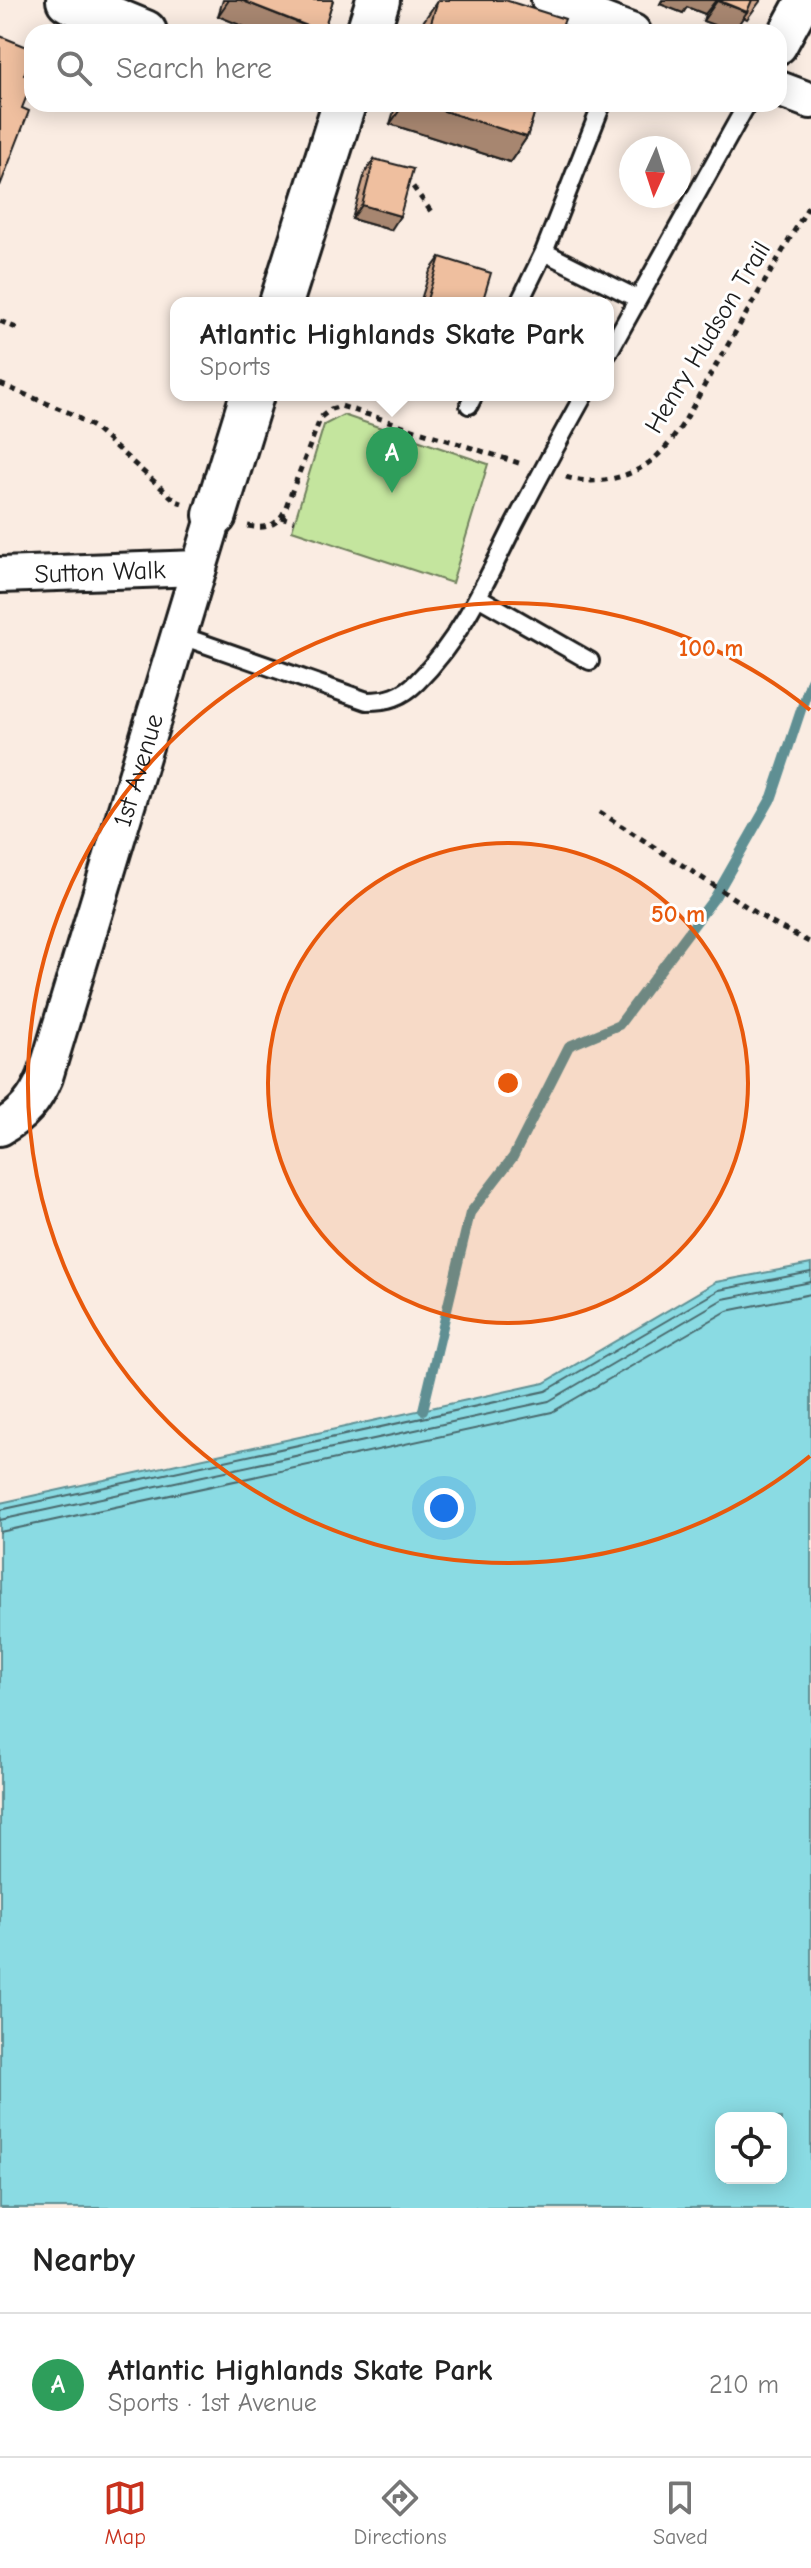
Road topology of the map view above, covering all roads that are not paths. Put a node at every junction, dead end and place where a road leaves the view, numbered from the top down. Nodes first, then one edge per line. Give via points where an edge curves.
1 (68, 0) edge
2 (378, 0) edge
3 (549, 0) edge
4 (804, 0) edge
5 (593, 8) edge
6 (126, 24) edge
7 (370, 24) edge
8 (618, 24) edge
9 (787, 31) edge
10 (787, 92) edge
11 (811, 101) edge
12 (333, 112) edge
13 (599, 112) edge
14 (743, 112) edge
15 (544, 252) junction
16 (283, 297) edge
17 (522, 297) edge
18 (638, 299) junction
19 (614, 342) edge
20 (251, 401) edge
21 (581, 401) edge
22 (233, 521) joint
23 (199, 568) junction
24 (0, 575) edge
25 (478, 597) junction
26 (179, 635) junction
27 (590, 661) dead end
28 (0, 1128) edge

1 - 6 street
2 - 7 street
3 - 5 street
4 - 9 street
5 - 8 street
10 - 11 street
12 - 16 street
13 - 15 lane
14 - 18 lane
15 - 17 lane
15 - 18 lane
18 - 19 lane
20 - 22 street, 1st Avenue
21 - 25 lane
22 - 23 street, 1st Avenue
23 - 24 street, Sutton Walk
23 - 26 street, 1st Avenue
25 - 26 lane via 416,684 387,701 367,701
25 - 27 lane
26 - 28 street, 1st Avenue via 45,1077 27,1109

